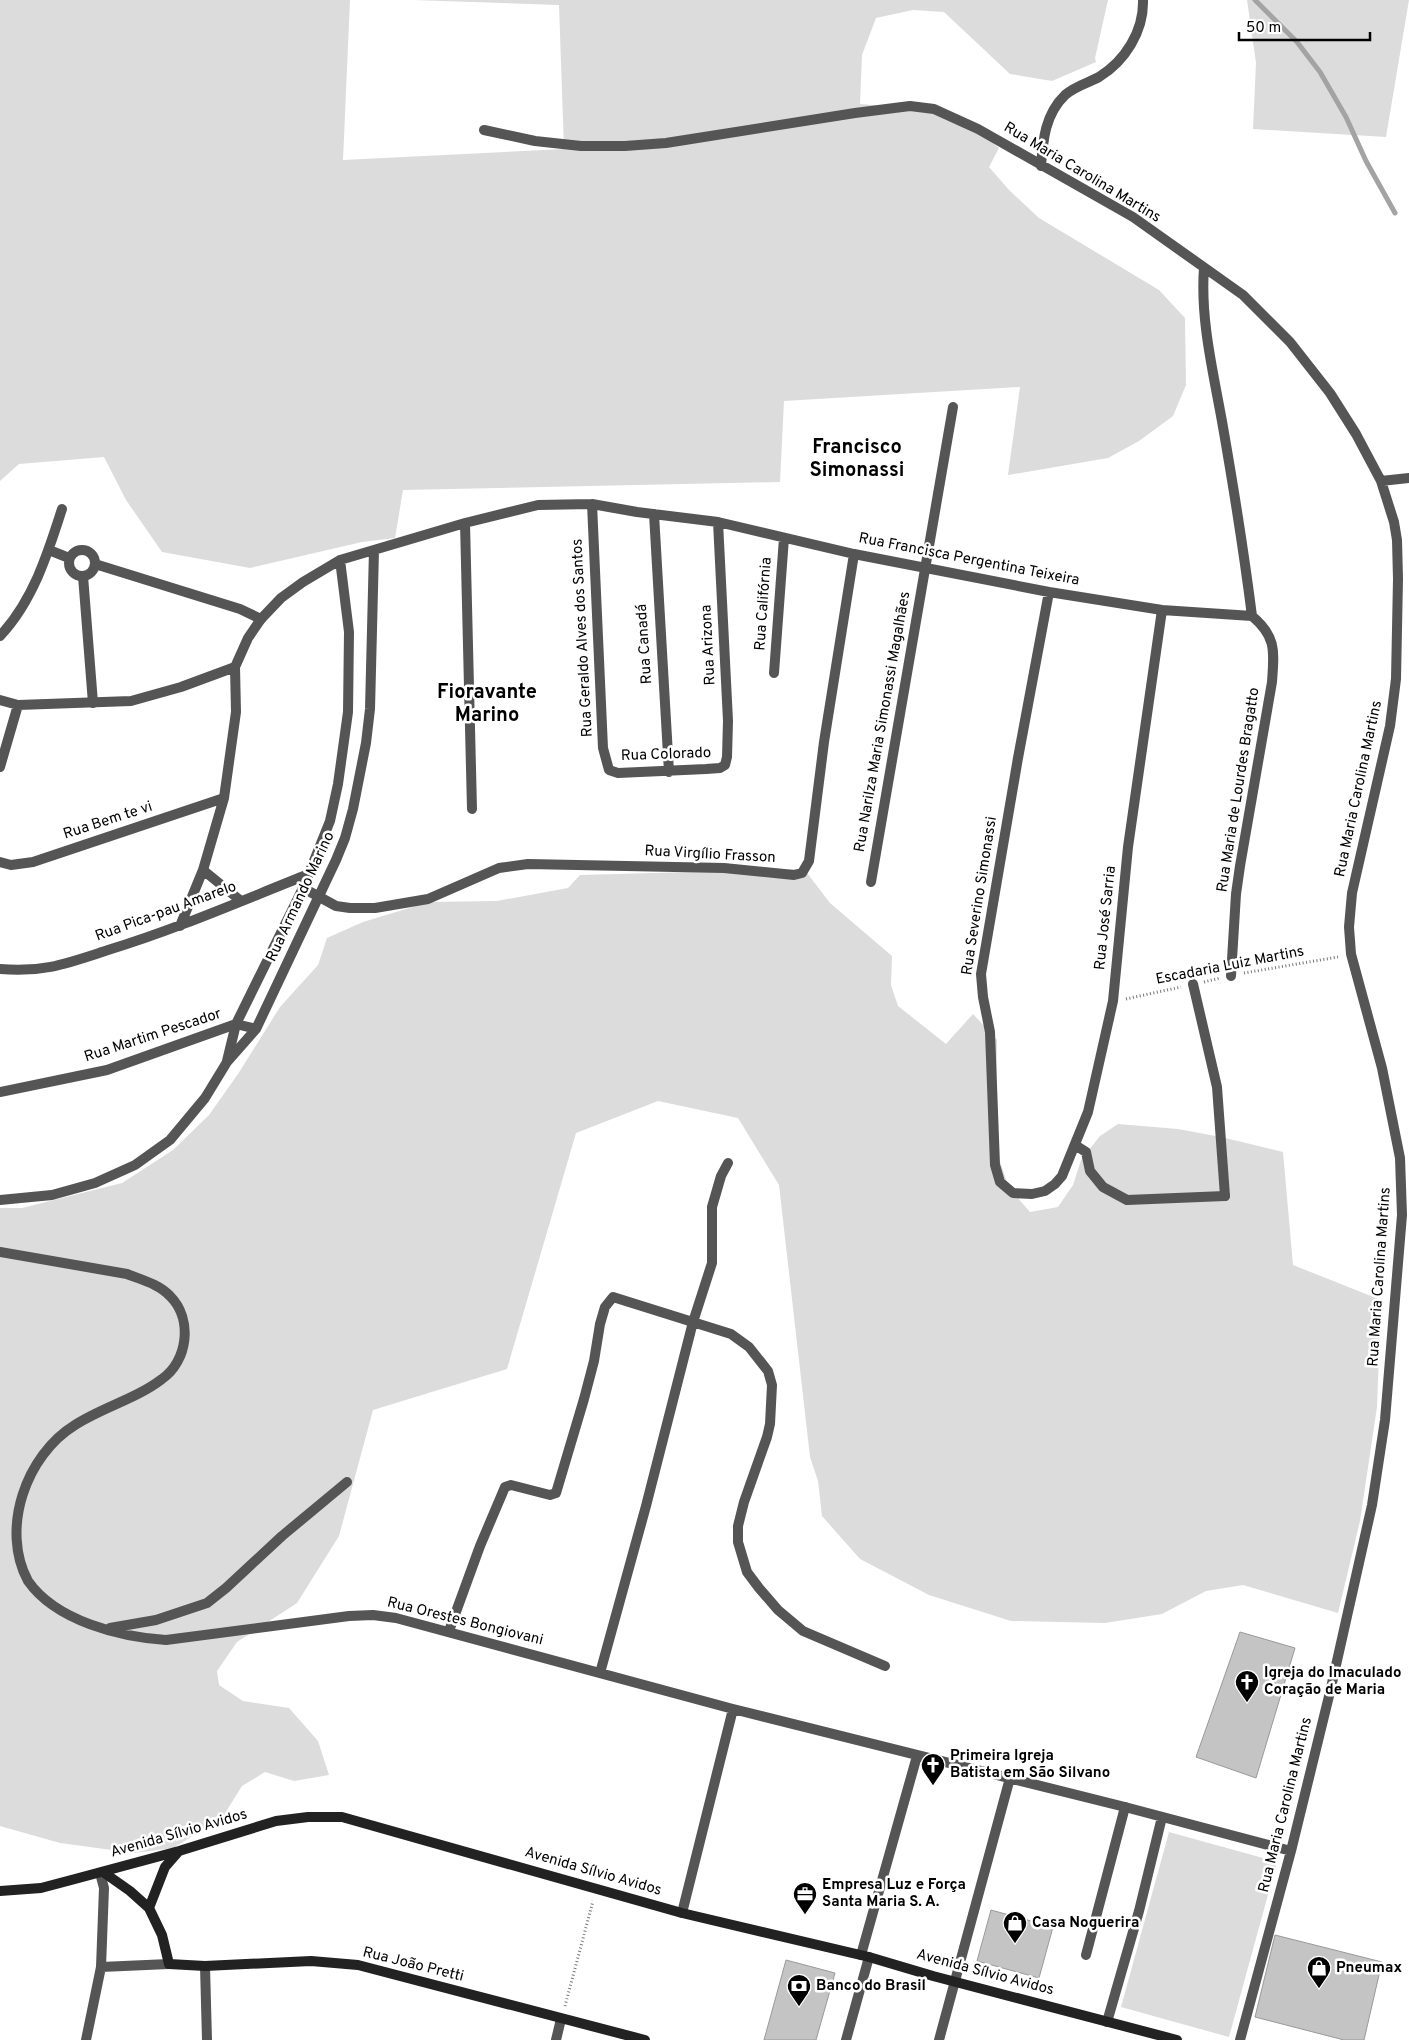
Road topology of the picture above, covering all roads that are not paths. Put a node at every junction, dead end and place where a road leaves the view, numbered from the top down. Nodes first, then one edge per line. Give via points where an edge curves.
1 (1143, 0) edge
2 (484, 130) dead end
3 (1041, 166) junction
4 (1204, 268) junction
5 (953, 407) dead end
6 (1409, 478) edge
7 (1381, 481) junction
8 (592, 504) junction
9 (62, 509) dead end
10 (654, 514) junction
11 (718, 522) junction
12 (465, 523) junction
13 (784, 538) junction
14 (48, 550) junction
15 (374, 550) junction
16 (854, 554) junction
17 (69, 558) junction
18 (340, 560) junction
19 (95, 564) junction
20 (925, 568) junction
21 (83, 576) junction
22 (1049, 592) junction
23 (1162, 610) junction
24 (1252, 616) junction
25 (262, 619) junction
26 (0, 636) edge
27 (235, 667) junction
28 (774, 673) dead end
29 (0, 700) edge
30 (93, 703) junction
31 (18, 705) junction
32 (725, 765) joint
33 (0, 767) edge
34 (609, 770) joint
35 (669, 772) junction
36 (224, 798) junction
37 (472, 808) dead end
38 (0, 862) edge
39 (204, 870) junction
40 (309, 874) junction
41 (871, 882) dead end
42 (303, 888) junction
43 (318, 897) junction
44 (241, 901) junction
45 (180, 926) junction
46 (0, 968) edge
47 (1231, 976) road end
48 (1193, 984) road end
49 (236, 1024) junction
50 (256, 1029) junction
51 (227, 1062) junction
52 (0, 1092) edge
53 (1075, 1144) junction
54 (728, 1162) dead end
55 (1021, 1194) joint
56 (0, 1200) edge
57 (0, 1252) edge
58 (693, 1322) junction
59 (346, 1482) dead end
60 (104, 1629) junction
61 (449, 1631) junction
62 (884, 1666) dead end
63 (600, 1672) junction
64 (733, 1709) junction
65 (917, 1756) junction
66 (1010, 1778) junction
67 (1125, 1807) junction
68 (1162, 1816) junction
69 (179, 1851) junction
70 (1291, 1852) junction
71 (102, 1872) junction
72 (0, 1891) edge
73 (148, 1908) junction
74 (682, 1913) junction
75 (1086, 1955) dead end
76 (865, 1956) junction
77 (169, 1964) junction
78 (205, 1966) junction
79 (101, 1967) junction
80 (954, 1980) junction
81 (561, 2019) junction
82 (1107, 2022) junction
83 (86, 2040) edge
84 (207, 2040) edge
85 (556, 2040) edge
86 (645, 2040) edge
87 (846, 2040) edge
88 (939, 2040) edge
89 (1178, 2040) edge
90 (1240, 2040) edge

1 - 3 street via 1139,29 1130,48 1100,76 1066,95 1050,115 1043,139
2 - 3 street, Rua Maria Carolina Martins via 535,141 625,146 666,143 910,106 934,109 952,117
3 - 4 street, Rua Maria Carolina Martins via 1133,217
4 - 7 street, Rua Maria Carolina Martins via 1243,296 1290,342 1330,393
4 - 24 street via 1204,312
5 - 20 street, Rua Narilza Maria Simonassi Magalhães
6 - 7 street
7 - 70 street, Rua Maria Carolina Martins via 1397,540 1396,679 1390,726 1352,894 1349,927 1351,954 1382,1068 1400,1158 1402,1215 1385,1420 1372,1505
8 - 10 street, Rua Francisca Pergentina Teixeira
8 - 12 street, Rua Francisca Pergentina Teixeira via 538,505
8 - 34 street, Rua Geraldo Alves dos Santos via 603,748
9 - 14 street
10 - 11 street, Rua Francisca Pergentina Teixeira
10 - 35 street, Rua Canadá
11 - 13 street, Rua Francisca Pergentina Teixeira
11 - 32 street, Rua Arizona via 728,722
12 - 15 street, Rua Francisca Pergentina Teixeira
12 - 37 street
13 - 16 street, Rua Francisca Pergentina Teixeira
13 - 28 street, Rua Califórnia
14 - 17 street
14 - 26 street via 21,610
15 - 18 street, Rua Francisca Pergentina Teixeira
15 - 43 street, Rua Armando Marino via 370,709 366,743 345,838
16 - 20 street, Rua Francisca Pergentina Teixeira
16 - 43 street, Rua Virgílio Frasson via 824,742 809,862 802,873 528,864 498,868 428,900 397,905 350,908 336,906
17 - 19 street via 76,551 84,550 92,555
17 - 21 street via 71,571
18 - 25 street, Rua Francisca Pergentina Teixeira via 281,598
18 - 40 street, Rua Armando Marino via 349,632 348,712 330,821
19 - 21 street via 91,572
19 - 25 street via 240,609
20 - 22 street, Rua Francisca Pergentina Teixeira
20 - 41 street, Rua Narilza Maria Simonassi Magalhães
21 - 30 street
22 - 23 street, Rua Francisca Pergentina Teixeira
22 - 55 street, Rua Severino Simonassi via 981,974 990,1032 995,1165 1005,1188
23 - 24 street, Rua Francisca Pergentina Teixeira
23 - 53 street, Rua José Sarria via 1128,846 1113,1001 1088,1112
24 - 47 street, Rua Maria de Lourdes Bragatto via 1266,629 1274,657 1237,885
25 - 27 street, Rua Francisca Pergentina Teixeira via 248,638
27 - 30 street via 131,701
27 - 36 street via 236,712
29 - 31 street
30 - 31 street
31 - 33 street
32 - 35 street, Rua Colorado
34 - 35 street, Rua Colorado via 618,773
36 - 38 street, Rua Bem te vi via 33,862 11,865
36 - 39 street
39 - 44 street
39 - 45 street
40 - 42 street, Rua Armando Marino
40 - 44 street, Rua Pica-pau Amarelo
42 - 43 street, Rua Virgílio Frasson
42 - 49 street, Rua Armando Marino
43 - 50 street, Rua Armando Marino
44 - 45 street, Rua Pica-pau Amarelo
45 - 46 street, Rua Pica-pau Amarelo via 48,969
48 - 53 street via 1217,1087 1225,1196 1127,1200 1103,1187 1090,1171 1086,1152
49 - 50 street, Rua Martim Pescador
49 - 51 street, Rua Armando Marino
49 - 52 street, Rua Martim Pescador via 107,1070
50 - 51 street, Rua Armando Marino
51 - 56 street, Rua Armando Marino via 205,1098 170,1140 135,1165 95,1183 52,1195
53 - 55 street, Rua José Sarria via 1062,1176 1055,1184 1045,1191
54 - 58 street via 712,1207 712,1263
57 - 60 street, Rua Orestes Bongiovani via 127,1274 147,1281 172,1297 185,1325 182,1352 171,1372 145,1390 60,1435 28,1477 14,1513 14,1549 19,1568 37,1593 82,1622
58 - 61 street via 613,1297 609,1300 600,1324 587,1390 556,1493 550,1495 511,1485 505,1487
58 - 62 street via 742,1340 768,1371 772,1385 767,1437 738,1526 738,1542 747,1572 778,1610 803,1631
58 - 63 street
59 - 60 street via 207,1602 156,1620
60 - 61 street, Rua Orestes Bongiovani via 144,1639 166,1640 373,1615
61 - 63 street, Rua Orestes Bongiovani
63 - 64 street, Rua Orestes Bongiovani
64 - 65 street, Rua Orestes Bongiovani
64 - 74 street
65 - 66 street, Rua Orestes Bongiovani
65 - 76 street
66 - 67 street, Rua Orestes Bongiovani
66 - 80 street
67 - 68 street, Rua Orestes Bongiovani
67 - 75 street
68 - 70 street, Rua Orestes Bongiovani
68 - 82 street
69 - 71 main road, Avenida Sílvio Avidos
69 - 73 main road via 165,1867
69 - 74 main road, Avenida Sílvio Avidos via 276,1821 342,1817
70 - 90 street, Rua Maria Carolina Martins
71 - 72 main road, Avenida Sílvio Avidos via 41,1888
71 - 73 main road via 122,1884
71 - 79 street
73 - 77 main road via 162,1935
74 - 76 main road, Avenida Sílvio Avidos
76 - 80 main road, Avenida Sílvio Avidos
76 - 87 street
77 - 78 main road, Rua João Pretti
77 - 79 street
78 - 81 main road, Rua João Pretti via 288,1961 340,1963
78 - 84 street
79 - 83 street
80 - 82 main road, Avenida Sílvio Avidos
80 - 88 street
81 - 85 street
81 - 86 main road, Rua João Pretti
82 - 89 main road, Avenida Sílvio Avidos

